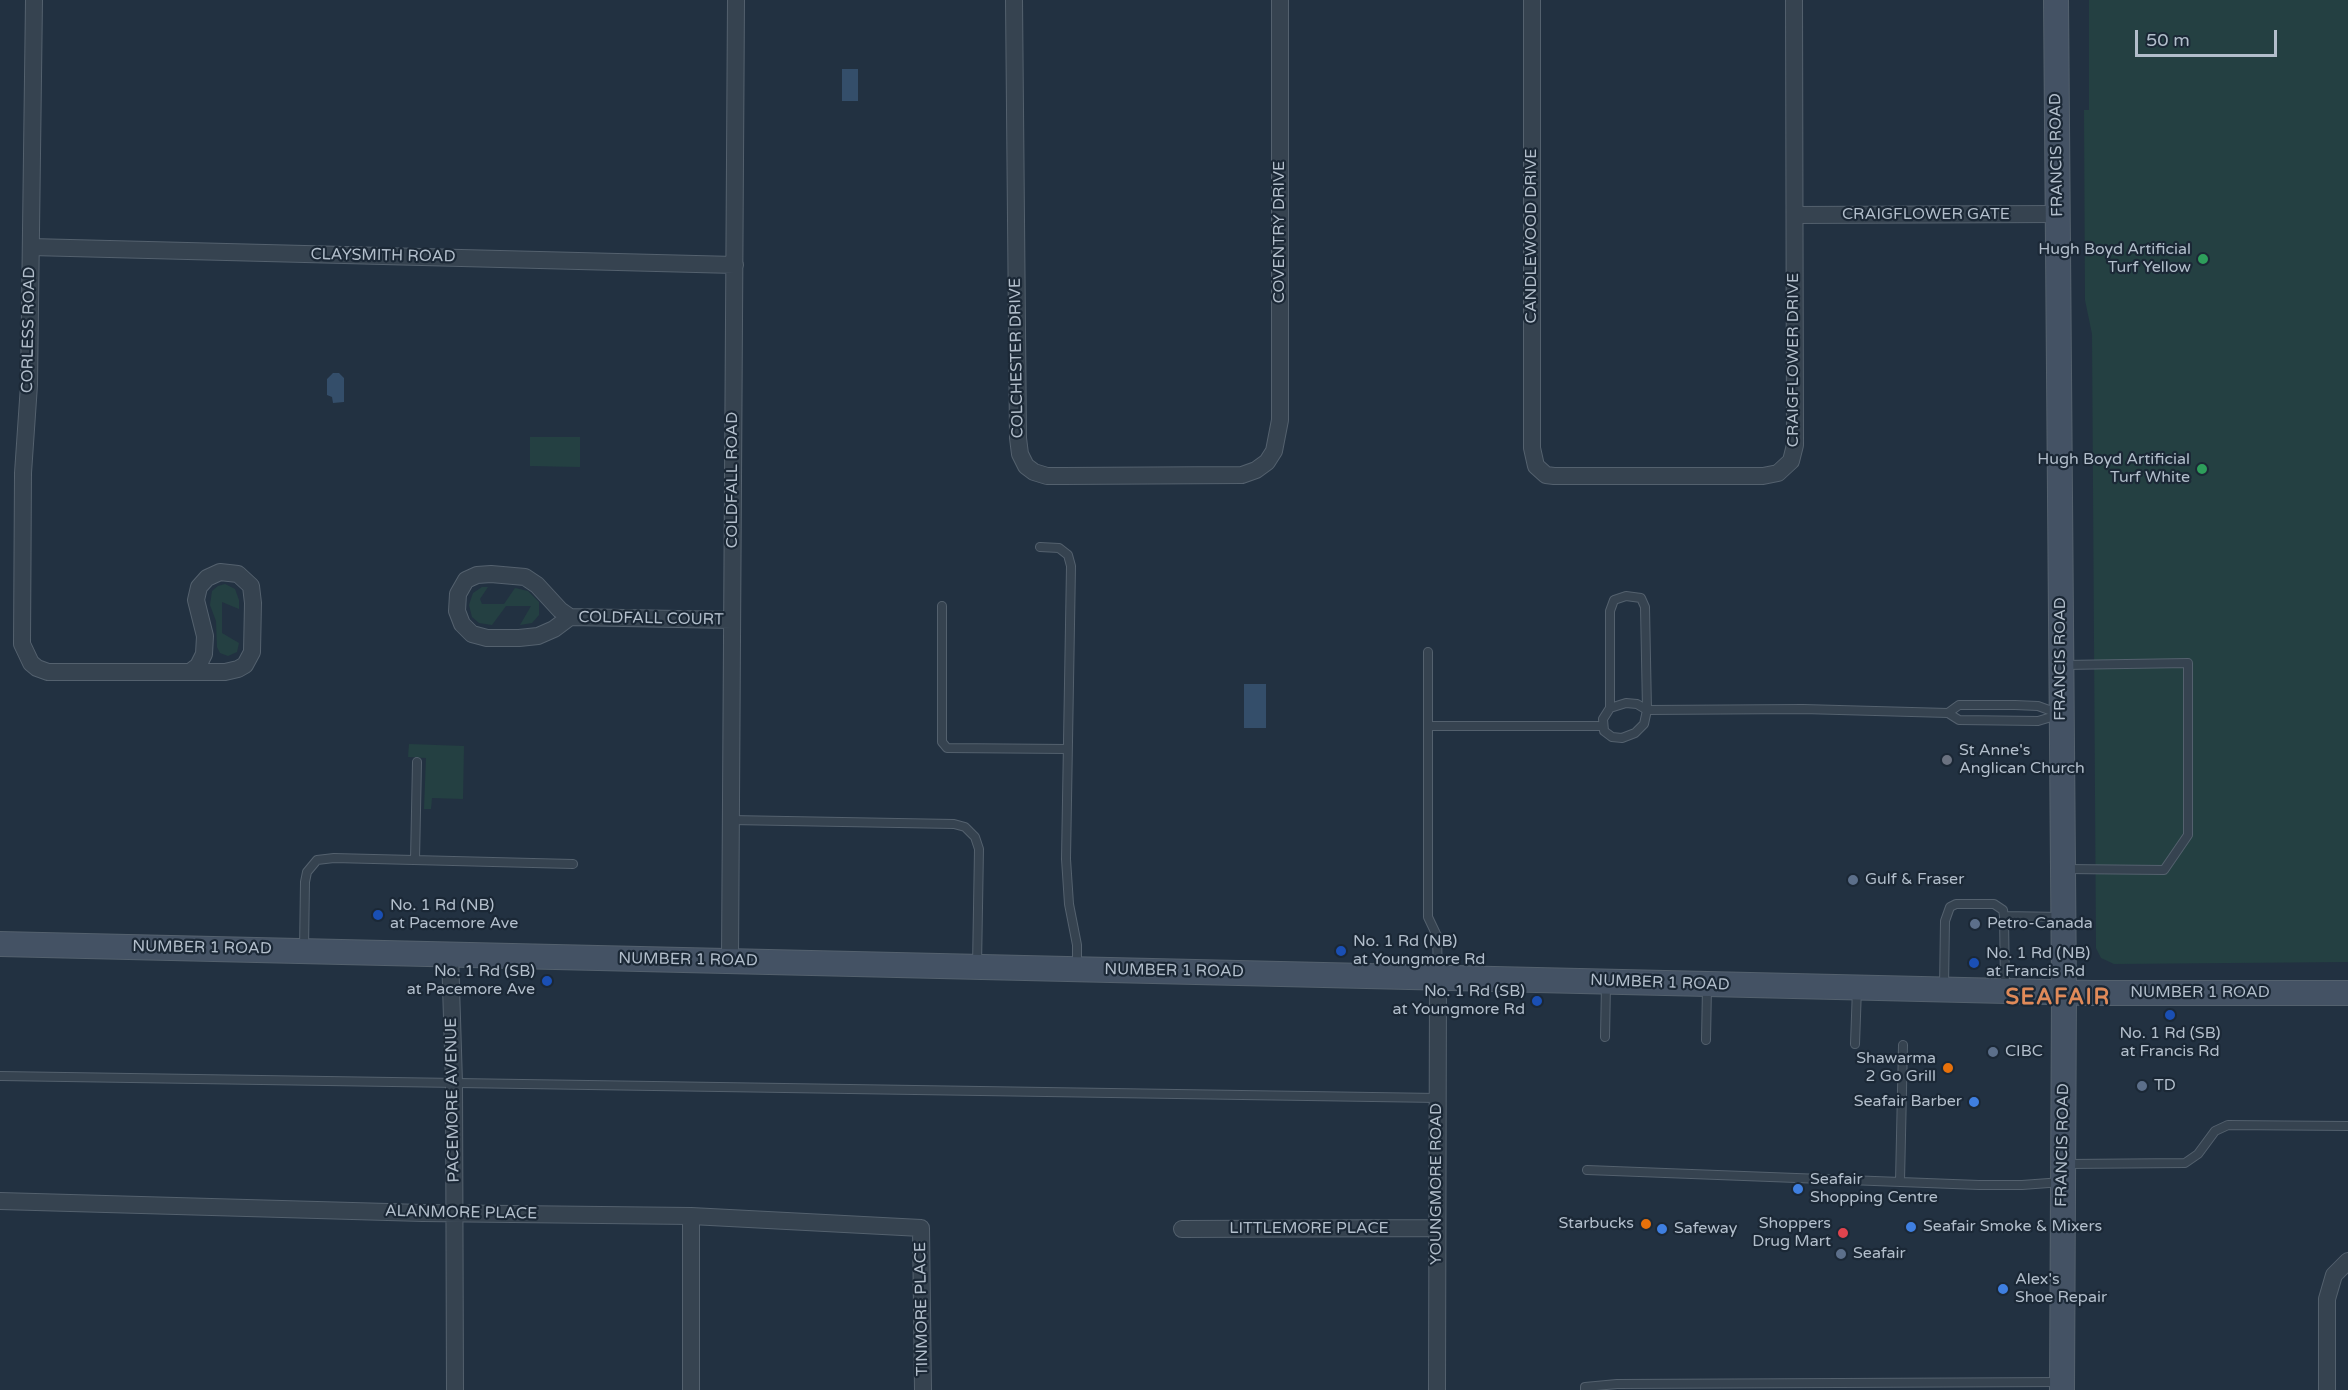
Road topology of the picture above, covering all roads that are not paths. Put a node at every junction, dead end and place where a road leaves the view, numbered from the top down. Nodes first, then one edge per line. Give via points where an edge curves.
1 (34, 0) edge
2 (736, 0) edge
3 (1014, 0) edge
4 (1280, 0) edge
5 (1532, 0) edge
6 (1794, 0) edge
7 (2056, 0) edge
8 (2058, 214) junction
9 (1794, 215) junction
10 (31, 247) junction
11 (735, 265) junction
12 (1268, 462) joint
13 (1540, 470) joint
14 (1040, 547) dead end
15 (942, 606) dead end
16 (570, 617) junction
17 (732, 620) junction
18 (1428, 652) dead end
19 (2061, 665) junction
20 (190, 672) junction
21 (1610, 708) junction
22 (1647, 710) junction
23 (1948, 712) junction
24 (2061, 714) junction
25 (1428, 726) junction
26 (1602, 726) junction
27 (1067, 749) junction
28 (417, 762) dead end
29 (731, 820) junction
30 (415, 860) junction
31 (573, 864) dead end
32 (2063, 869) junction
33 (2004, 916) junction
34 (2063, 917) junction
35 (0, 944) edge
36 (304, 951) junction
37 (450, 954) junction
38 (730, 961) junction
39 (977, 967) junction
40 (1077, 969) junction
41 (1438, 978) junction
42 (1606, 981) junction
43 (1707, 984) junction
44 (1857, 987) junction
45 (1944, 989) junction
46 (2005, 991) junction
47 (2064, 992) junction
48 (2348, 993) edge
49 (1605, 1037) dead end
50 (1706, 1040) dead end
51 (1855, 1044) dead end
52 (1903, 1045) dead end
53 (0, 1076) edge
54 (454, 1083) junction
55 (1438, 1098) junction
56 (2348, 1126) edge
57 (1587, 1170) dead end
58 (2063, 1173) junction
59 (1900, 1181) junction
60 (0, 1201) edge
61 (455, 1213) junction
62 (691, 1216) junction
63 (921, 1228) joint
64 (1437, 1228) junction
65 (1182, 1229) dead end
66 (2346, 1262) edge
67 (2062, 1386) edge
68 (455, 1390) edge
69 (691, 1390) edge
70 (923, 1390) edge
71 (1437, 1390) edge
72 (1585, 1390) edge
73 (2327, 1390) edge

1 - 10 street, CORLESS ROAD
2 - 11 street, COLDFALL ROAD
3 - 12 street, COLCHESTER DRIVE via 1018,438 1026,466 1047,476 1227,476 1242,475
4 - 12 street, COVENTRY DRIVE via 1280,420 1275,451
5 - 13 street, CANDLEWOOD DRIVE via 1532,448 1533,460
6 - 9 street, CRAIGFLOWER DRIVE
7 - 8 main road, FRANCIS ROAD
8 - 9 street, CRAIGFLOWER GATE
8 - 19 main road, FRANCIS ROAD
9 - 13 street, CRAIGFLOWER DRIVE via 1794,445 1788,465 1778,473 1763,476 1554,476
10 - 11 street, CLAYSMITH ROAD
10 - 20 street, CORLESS ROAD via 23,473 22,639 28,659 37,668 52,672
11 - 17 street, COLDFALL ROAD
14 - 27 lane via 1059,548 1068,555 1071,566
15 - 27 lane via 942,742 948,748
16 - 16 street, COLDFALL COURT via 538,636 478,636 459,618 458,594 466,580 477,576 525,577
16 - 17 street, COLDFALL COURT
17 - 29 street, COLDFALL ROAD
18 - 25 lane
19 - 24 main road, FRANCIS ROAD
19 - 32 lane via 2188,663 2188,835 2164,870
20 - 20 street via 231,671 245,665 249,658 253,644 253,594 238,574 219,572 199,587 196,600 205,636 204,654
21 - 22 lane via 1632,703
21 - 22 lane via 1611,604 1621,596 1634,596 1641,598 1645,607
21 - 26 lane
22 - 23 lane
22 - 26 lane via 1644,724 1628,736 1612,737
23 - 24 lane via 1959,705 2004,705 2038,706
23 - 24 lane via 1959,720 2038,721
24 - 32 main road, FRANCIS ROAD
25 - 26 lane
25 - 41 lane via 1428,917 1437,936
27 - 40 lane via 1067,888
28 - 30 lane
29 - 38 street, COLDFALL ROAD
29 - 39 lane via 965,827 975,837 979,849
30 - 31 lane
30 - 36 lane via 334,858 313,863 305,882
32 - 34 main road, FRANCIS ROAD
33 - 34 lane
33 - 45 lane via 2003,910 1994,904 1950,907 1945,921
33 - 46 lane
34 - 47 main road, FRANCIS ROAD
35 - 36 main road, NUMBER 1 ROAD
36 - 37 main road, NUMBER 1 ROAD
37 - 38 main road, NUMBER 1 ROAD
37 - 54 street, PACEMORE AVENUE
38 - 39 main road, NUMBER 1 ROAD
39 - 40 main road, NUMBER 1 ROAD
40 - 41 main road, NUMBER 1 ROAD
41 - 42 main road, NUMBER 1 ROAD
41 - 55 street, YOUNGMORE ROAD
42 - 43 main road, NUMBER 1 ROAD
42 - 49 lane
43 - 44 main road, NUMBER 1 ROAD
43 - 50 lane
44 - 45 main road, NUMBER 1 ROAD
44 - 51 lane
45 - 46 main road, NUMBER 1 ROAD
46 - 47 main road, NUMBER 1 ROAD
47 - 48 main road, NUMBER 1 ROAD
47 - 58 main road, FRANCIS ROAD
52 - 59 lane
53 - 54 lane
54 - 55 lane
54 - 61 street, PACEMORE AVENUE
55 - 64 street, YOUNGMORE ROAD
56 - 58 lane via 2228,1125 2215,1131 2198,1154 2185,1163
57 - 59 lane
58 - 59 lane via 2022,1185
58 - 67 main road, FRANCIS ROAD
60 - 61 street, ALANMORE PLACE
61 - 62 street, ALANMORE PLACE
61 - 68 street, PACEMORE AVENUE
62 - 63 street, ALANMORE PLACE
62 - 69 street
63 - 70 street, TINMORE PLACE
64 - 65 street, LITTLEMORE PLACE
64 - 71 street, YOUNGMORE ROAD
66 - 73 street via 2334,1275 2327,1299
67 - 72 lane via 1617,1384

